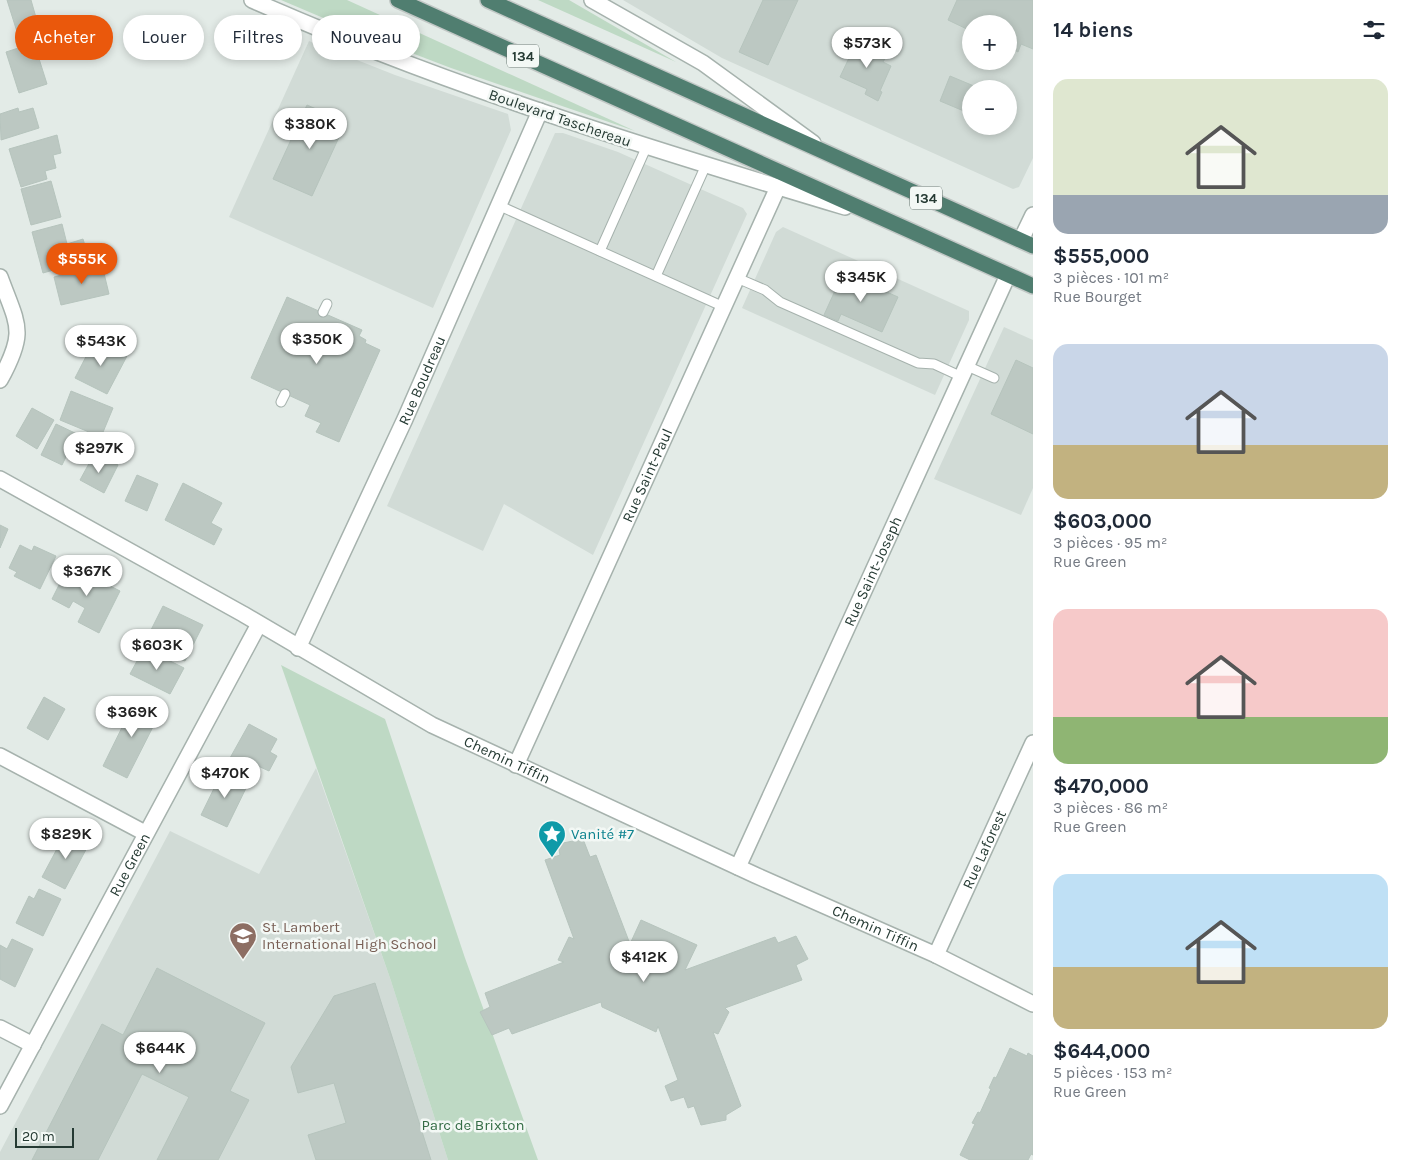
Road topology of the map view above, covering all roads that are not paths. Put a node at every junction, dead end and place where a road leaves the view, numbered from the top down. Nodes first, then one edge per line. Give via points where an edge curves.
1 (252, 0) edge
2 (398, 0) edge
3 (488, 0) edge
4 (592, 0) edge
5 (540, 112) junction
6 (646, 148) junction
7 (830, 155) junction
8 (706, 165) junction
9 (778, 187) junction
10 (500, 206) junction
11 (1033, 215) edge
12 (875, 216) junction
13 (1027, 243) edge
14 (600, 251) junction
15 (1008, 275) junction
16 (656, 276) junction
17 (0, 277) edge
18 (737, 278) junction
19 (1033, 286) edge
20 (724, 307) junction
21 (964, 371) junction
22 (994, 378) dead end
23 (0, 380) edge
24 (0, 479) edge
25 (259, 624) junction
26 (298, 648) junction
27 (1033, 743) edge
28 (0, 756) edge
29 (516, 765) junction
30 (146, 833) junction
31 (738, 867) junction
32 (936, 955) junction
33 (1033, 1004) edge
34 (0, 1028) edge
35 (33, 1045) junction
36 (0, 1106) edge

1 - 5 street, Boulevard Taschereau via 360,47
2 - 12 highway, Boulevard Taschereau / 134
3 - 7 highway, 134
4 - 7 street via 703,63
5 - 6 street, Boulevard Taschereau
5 - 10 street, Rue Boudreau
6 - 8 street, Boulevard Taschereau
6 - 14 lane
7 - 13 highway, 134
8 - 9 street, Boulevard Taschereau
8 - 16 lane
9 - 12 street, Boulevard Taschereau
9 - 18 street, Rue Saint-Paul
10 - 14 lane
10 - 26 street, Rue Boudreau
11 - 13 street
12 - 15 highway, Boulevard Taschereau / 134
14 - 16 lane
15 - 19 highway, Boulevard Taschereau / 134
15 - 21 street, Rue Saint-Joseph
16 - 20 lane
17 - 23 street via 18,334 15,352
18 - 20 street, Rue Saint-Paul
18 - 21 lane via 765,290 780,302 918,363
20 - 29 street, Rue Saint-Paul
21 - 22 lane
21 - 31 street, Rue Saint-Joseph
24 - 25 street, Chemin Tiffin
25 - 26 street, Chemin Tiffin
25 - 30 street, Rue Green
26 - 29 street, Chemin Tiffin via 405,711
27 - 32 street, Rue Laforest
28 - 30 street
29 - 31 street, Chemin Tiffin
30 - 35 street, Rue Green
31 - 32 street, Chemin Tiffin
32 - 33 street, Chemin Tiffin
34 - 35 street
35 - 36 street, Rue Green

